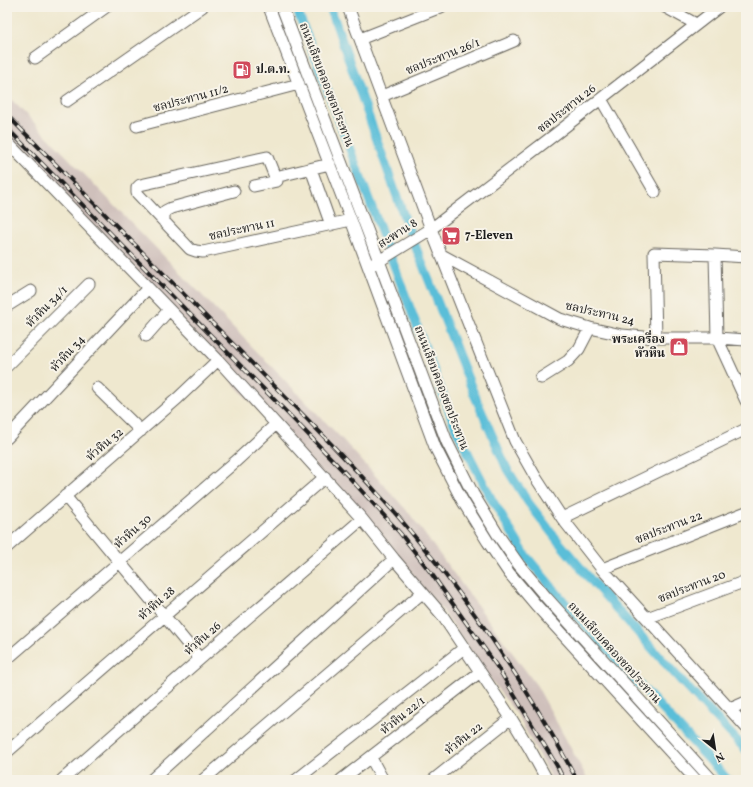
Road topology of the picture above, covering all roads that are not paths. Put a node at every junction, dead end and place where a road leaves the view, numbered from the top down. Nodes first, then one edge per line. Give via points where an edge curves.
1 (106, 7) edge
2 (202, 7) edge
3 (269, 7) edge
4 (282, 7) edge
5 (348, 7) edge
6 (442, 7) edge
7 (665, 7) edge
8 (719, 7) edge
9 (696, 24) junction
10 (360, 39) junction
11 (514, 41) dead end
12 (35, 58) dead end
13 (299, 84) junction
14 (382, 96) junction
15 (601, 99) junction
16 (67, 101) dead end
17 (137, 126) dead end
18 (7, 142) edge
19 (330, 164) junction
20 (311, 169) junction
21 (276, 177) junction
22 (254, 186) dead end
23 (234, 191) dead end
24 (655, 192) dead end
25 (351, 220) junction
26 (164, 222) junction
27 (331, 224) junction
28 (430, 229) junction
29 (440, 254) junction
30 (715, 254) junction
31 (746, 256) edge
32 (379, 261) junction
33 (368, 266) junction
34 (89, 284) dead end
35 (148, 288) junction
36 (32, 290) dead end
37 (7, 306) edge
38 (169, 310) junction
39 (590, 328) junction
40 (146, 336) dead end
41 (656, 338) junction
42 (717, 338) junction
43 (746, 340) edge
44 (218, 360) junction
45 (7, 366) edge
46 (541, 378) dead end
47 (97, 388) dead end
48 (746, 401) edge
49 (276, 424) junction
50 (746, 429) edge
51 (141, 431) junction
52 (7, 438) edge
53 (325, 477) junction
54 (64, 496) junction
55 (746, 512) edge
56 (362, 518) junction
57 (562, 518) junction
58 (7, 547) edge
59 (394, 559) junction
60 (119, 562) junction
61 (602, 569) junction
62 (746, 581) edge
63 (422, 593) junction
64 (164, 616) junction
65 (647, 618) junction
66 (464, 648) junction
67 (200, 658) junction
68 (7, 659) edge
69 (480, 672) junction
70 (746, 702) edge
71 (730, 709) junction
72 (511, 718) junction
73 (746, 727) edge
74 (7, 752) edge
75 (371, 758) junction
76 (62, 780) edge
77 (151, 780) edge
78 (203, 780) edge
79 (296, 780) edge
80 (341, 780) edge
81 (383, 780) edge
82 (433, 780) edge
83 (547, 780) edge
84 (696, 780) edge
85 (712, 780) edge

1 - 12 street
2 - 16 street
3 - 13 street, ถนนเลียบคลองชลประทาน
4 - 32 street, ถนนเลียบคลองชลประทาน
5 - 10 street
6 - 10 street
7 - 9 street
8 - 9 street, ชลประทาน 26
9 - 15 street, ชลประทาน 26
10 - 14 street
11 - 14 street, ชลประทาน 26/1
13 - 17 street, ชลประทาน 11/2
13 - 19 street, ถนนเลียบคลองชลประทาน
14 - 28 street
15 - 24 street
15 - 28 street, ชลประทาน 26
18 - 35 street
19 - 20 street
19 - 25 street, ถนนเลียบคลองชลประทาน
20 - 21 street
20 - 27 street
21 - 22 street via 277,181
21 - 26 street, ชลประทาน 11 via 267,157 140,185 137,193
23 - 26 street via 170,208 165,211
25 - 27 street, ชลประทาน 11
25 - 33 street, ถนนเลียบคลองชลประทาน
26 - 27 street, ชลประทาน 11 via 190,248 203,252
28 - 29 street
28 - 32 street, สะพาน 8
29 - 39 street, ชลประทาน 24 via 560,319
29 - 57 street via 515,441
30 - 31 street
30 - 41 street via 654,253
30 - 42 street
32 - 33 street, สะพาน 8
32 - 85 street, ถนนเลียบคลองชลประทาน via 447,442 473,494 498,535 546,597
33 - 84 street, ถนนเลียบคลองชลประทาน via 436,447 462,500 488,542 536,605
34 - 45 street, หัวหิน 34/1
35 - 38 street
35 - 52 street, หัวหิน 34
36 - 37 street
38 - 40 street
38 - 44 street
39 - 41 street, ชลประทาน 24 via 622,335
39 - 46 street via 579,349 568,361
41 - 42 street, ชลประทาน 24
42 - 43 street, ชลประทาน 24
42 - 48 street
44 - 49 street
44 - 51 street, หัวหิน 32
47 - 51 street
49 - 53 street
49 - 60 street, หัวหิน 30
50 - 57 street
51 - 54 street, หัวหิน 32
53 - 56 street
53 - 64 street, หัวหิน 28
54 - 58 street, หัวหิน 32
54 - 60 street
55 - 61 street, ชลประทาน 22
56 - 59 street
56 - 67 street, หัวหิน 26
57 - 61 street
59 - 63 street
59 - 77 street
60 - 64 street
60 - 68 street, หัวหิน 30
61 - 65 street
62 - 65 street, ชลประทาน 20
63 - 66 street via 442,615
63 - 78 street
64 - 67 street
64 - 74 street, หัวหิน 28
65 - 71 street
66 - 69 street
66 - 79 street
67 - 76 street, หัวหิน 26
69 - 72 street
69 - 75 street, หัวหิน 22/1
70 - 71 street
71 - 73 street
72 - 82 street, หัวหิน 22
72 - 83 street
75 - 80 street, หัวหิน 22/1
75 - 81 street

